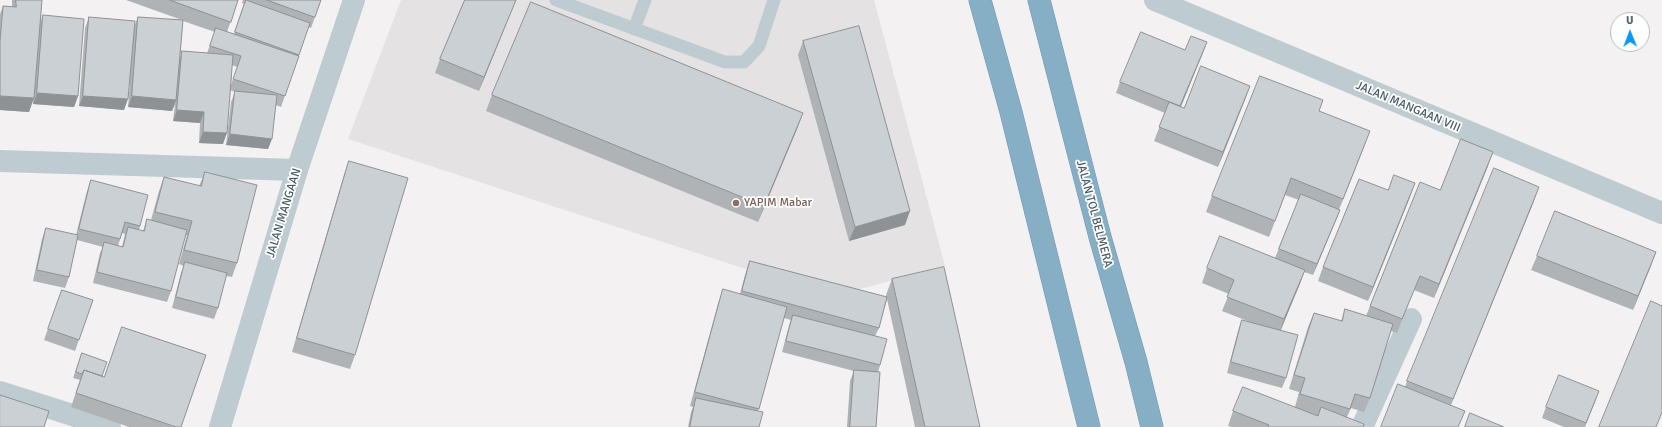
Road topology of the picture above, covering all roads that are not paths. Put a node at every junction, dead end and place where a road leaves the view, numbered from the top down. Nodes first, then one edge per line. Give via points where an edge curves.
1 (354, 0) edge
2 (556, 0) edge
3 (645, 0) edge
4 (774, 0) edge
5 (1155, 0) edge
6 (1039, 2) edge
7 (982, 8) edge
8 (634, 29) junction
9 (0, 161) edge
10 (297, 170) junction
11 (1662, 213) edge
12 (1411, 319) edge
13 (0, 392) edge
14 (110, 427) edge
15 (220, 427) edge
16 (1089, 427) edge
17 (1152, 427) edge
18 (1362, 427) edge

1 - 10 street, JALAN MANGAAN
2 - 8 lane
3 - 8 lane
4 - 8 lane via 759,46 744,62 726,62
5 - 11 street, JALAN MANGAAN VIII
6 - 17 highway, JALAN TOL BELMERA
7 - 16 highway via 1011,112
9 - 10 street
10 - 15 street, JALAN MANGAAN
12 - 18 street
13 - 14 street

